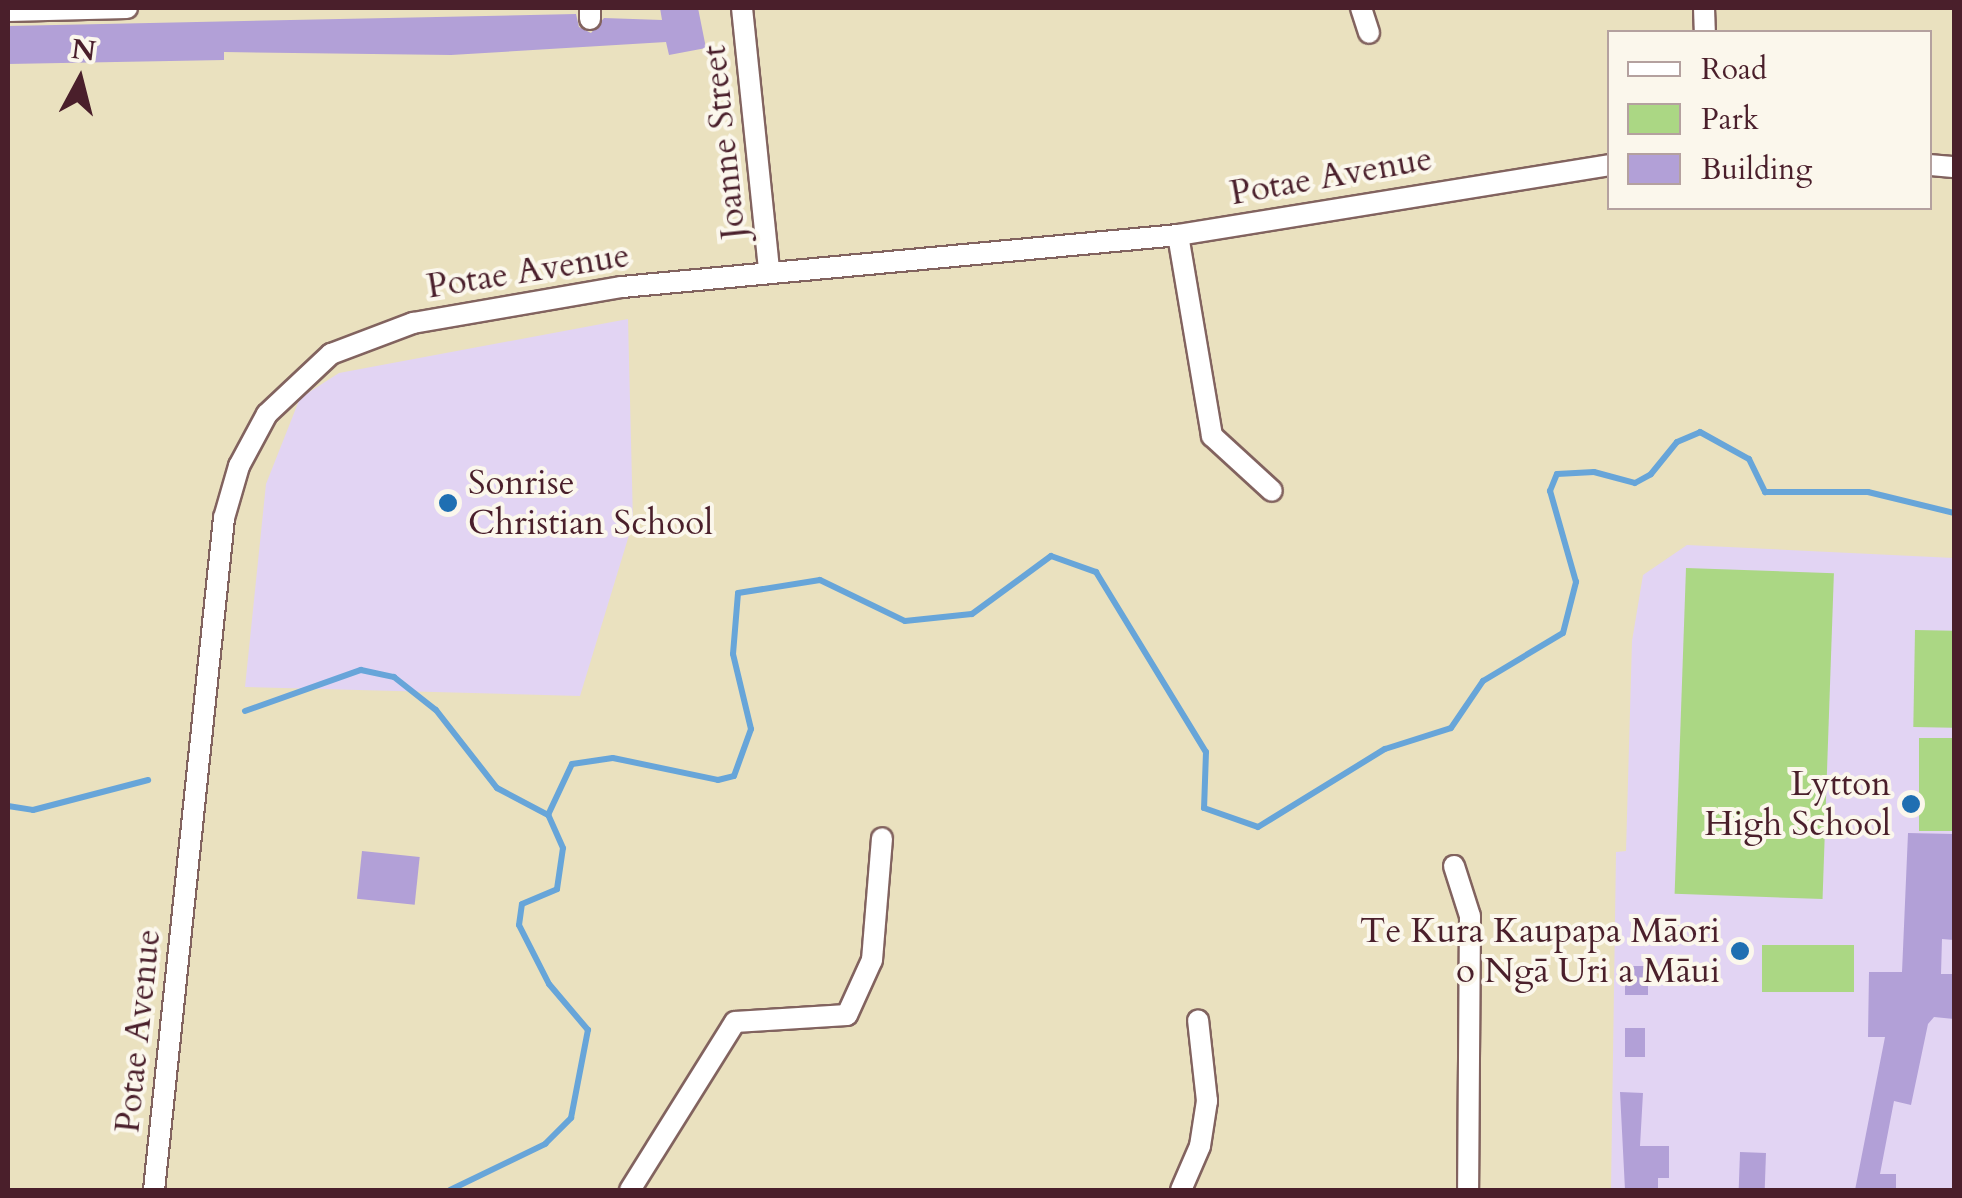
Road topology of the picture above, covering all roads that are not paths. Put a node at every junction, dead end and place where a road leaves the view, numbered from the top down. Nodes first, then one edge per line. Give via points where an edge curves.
1 (126, 8) edge
2 (742, 8) edge
3 (1361, 8) edge
4 (8, 10) edge
5 (1370, 33) dead end
6 (1607, 165) edge
7 (1178, 235) junction
8 (769, 270) junction
9 (1272, 490) dead end
10 (882, 838) dead end
11 (1454, 866) dead end
12 (1198, 1020) dead end
13 (154, 1190) edge
14 (630, 1190) edge
15 (1181, 1190) edge
16 (1468, 1190) edge

1 - 4 street
2 - 8 street, Joanne Street
3 - 5 street
6 - 7 street, Potae Avenue
7 - 8 street, Potae Avenue via 979,258
7 - 9 street via 1212,436
8 - 13 street, Potae Avenue via 622,286 412,323 332,354 267,414 239,466 224,518
10 - 14 street via 872,960 847,1015 735,1022
11 - 16 street via 1470,916
12 - 15 street via 1207,1101 1200,1146

